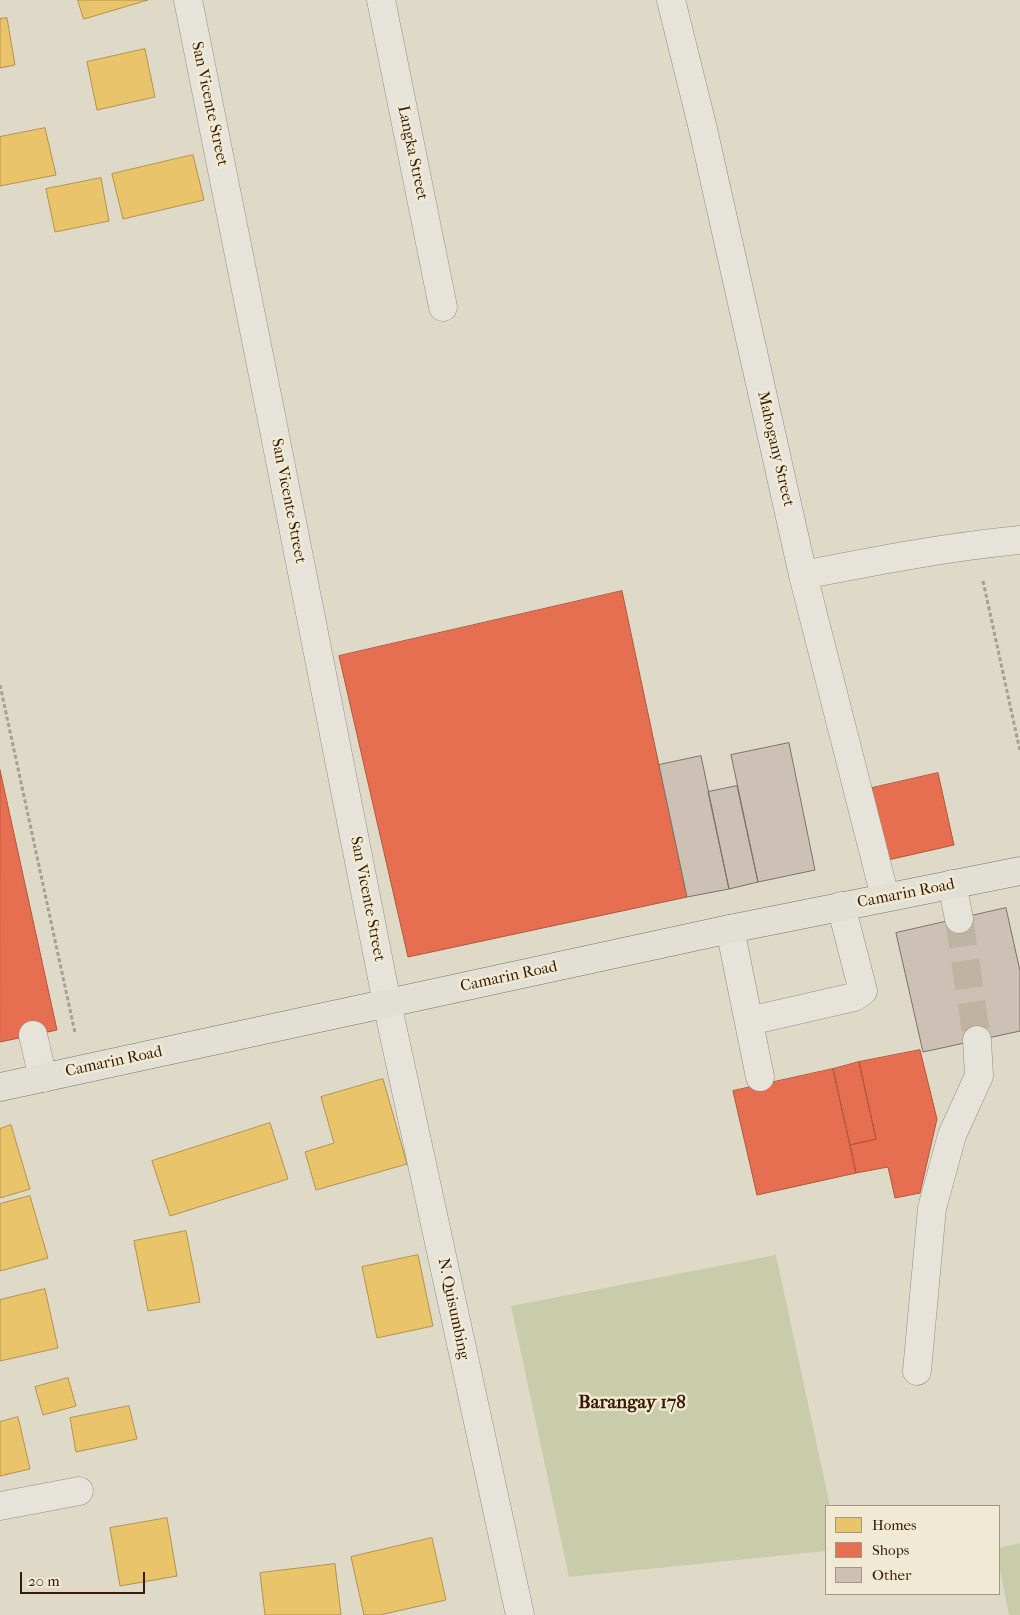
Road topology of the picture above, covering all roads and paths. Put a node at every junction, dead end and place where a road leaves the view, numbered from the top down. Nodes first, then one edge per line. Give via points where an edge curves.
1 (188, 0) edge
2 (381, 0) edge
3 (671, 0) edge
4 (443, 307) dead end
5 (1020, 540) edge
6 (976, 544) junction
7 (803, 574) junction
8 (0, 685) edge
9 (1020, 751) edge
10 (1020, 872) edge
11 (952, 884) junction
12 (885, 897) junction
13 (841, 906) junction
14 (959, 919) tunnel mouth
15 (730, 929) junction
16 (387, 1003) junction
17 (749, 1021) junction
18 (33, 1035) dead end
19 (977, 1040) tunnel mouth
20 (83, 1068) junction
21 (760, 1076) dead end
22 (43, 1078) junction
23 (0, 1087) edge
24 (917, 1371) dead end
25 (79, 1491) dead end
26 (0, 1506) edge
27 (520, 1615) edge

1 - 16 street, San Vicente Street
2 - 4 street, Langka Street
3 - 7 street, Mahogany Street
5 - 6 street
6 - 7 street
6 - 9 path
7 - 12 street, Mahogany Street
8 - 20 path
10 - 11 main road, Camarin Road
11 - 12 main road, Camarin Road
11 - 14 street
12 - 13 main road, Camarin Road
13 - 15 main road, Camarin Road
13 - 17 street via 863,991 854,997
15 - 16 main road, Camarin Road
15 - 17 street
16 - 20 main road, Camarin Road
16 - 27 street, N. Quisumbing
17 - 21 street
18 - 22 street
19 - 24 street via 979,1076 952,1134 932,1208
20 - 22 main road, Camarin Road
22 - 23 main road, Camarin Road
25 - 26 street

